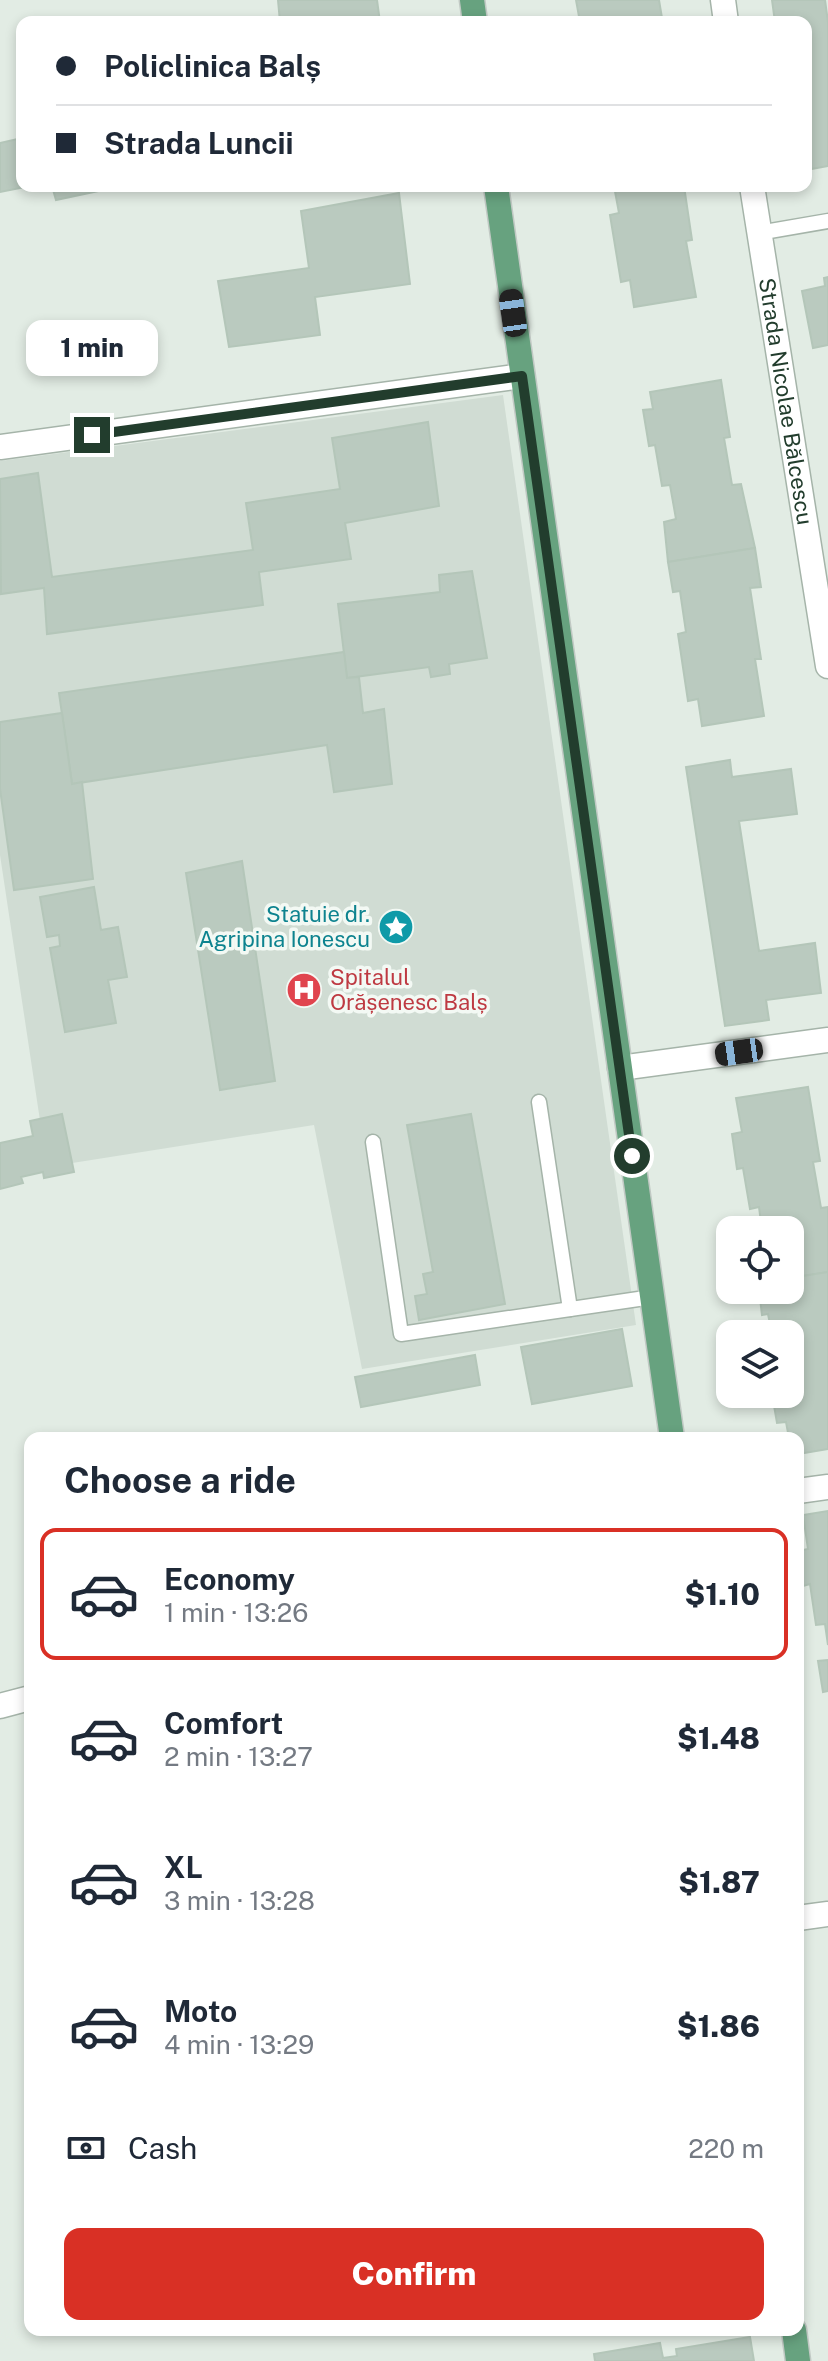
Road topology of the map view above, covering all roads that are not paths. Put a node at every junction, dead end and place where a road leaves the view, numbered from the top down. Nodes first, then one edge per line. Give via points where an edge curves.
1 (497, 192) edge
2 (753, 192) edge
3 (828, 221) edge
4 (759, 233) junction
5 (522, 376) junction
6 (0, 447) edge
7 (822, 585) edge
8 (828, 666) edge
9 (828, 1040) edge
10 (620, 1068) junction
11 (539, 1102) dead end
12 (373, 1142) dead end
13 (652, 1297) junction
14 (570, 1309) junction
15 (671, 1432) edge
16 (828, 1487) edge
17 (804, 1490) edge
18 (24, 1700) edge
19 (0, 1706) edge
20 (828, 1914) edge
21 (804, 1917) edge
22 (795, 2336) edge
23 (798, 2361) edge

1 - 5 main road
2 - 4 street, Strada Nicolae Bălcescu
3 - 4 lane
4 - 7 street, Strada Nicolae Bălcescu
5 - 6 street
5 - 10 main road
7 - 8 street, Strada Nicolae Bălcescu
9 - 10 street
10 - 13 main road
11 - 14 lane
12 - 14 lane via 401,1334
13 - 14 lane
13 - 15 main road
16 - 17 street
18 - 19 street
20 - 21 street
22 - 23 main road

